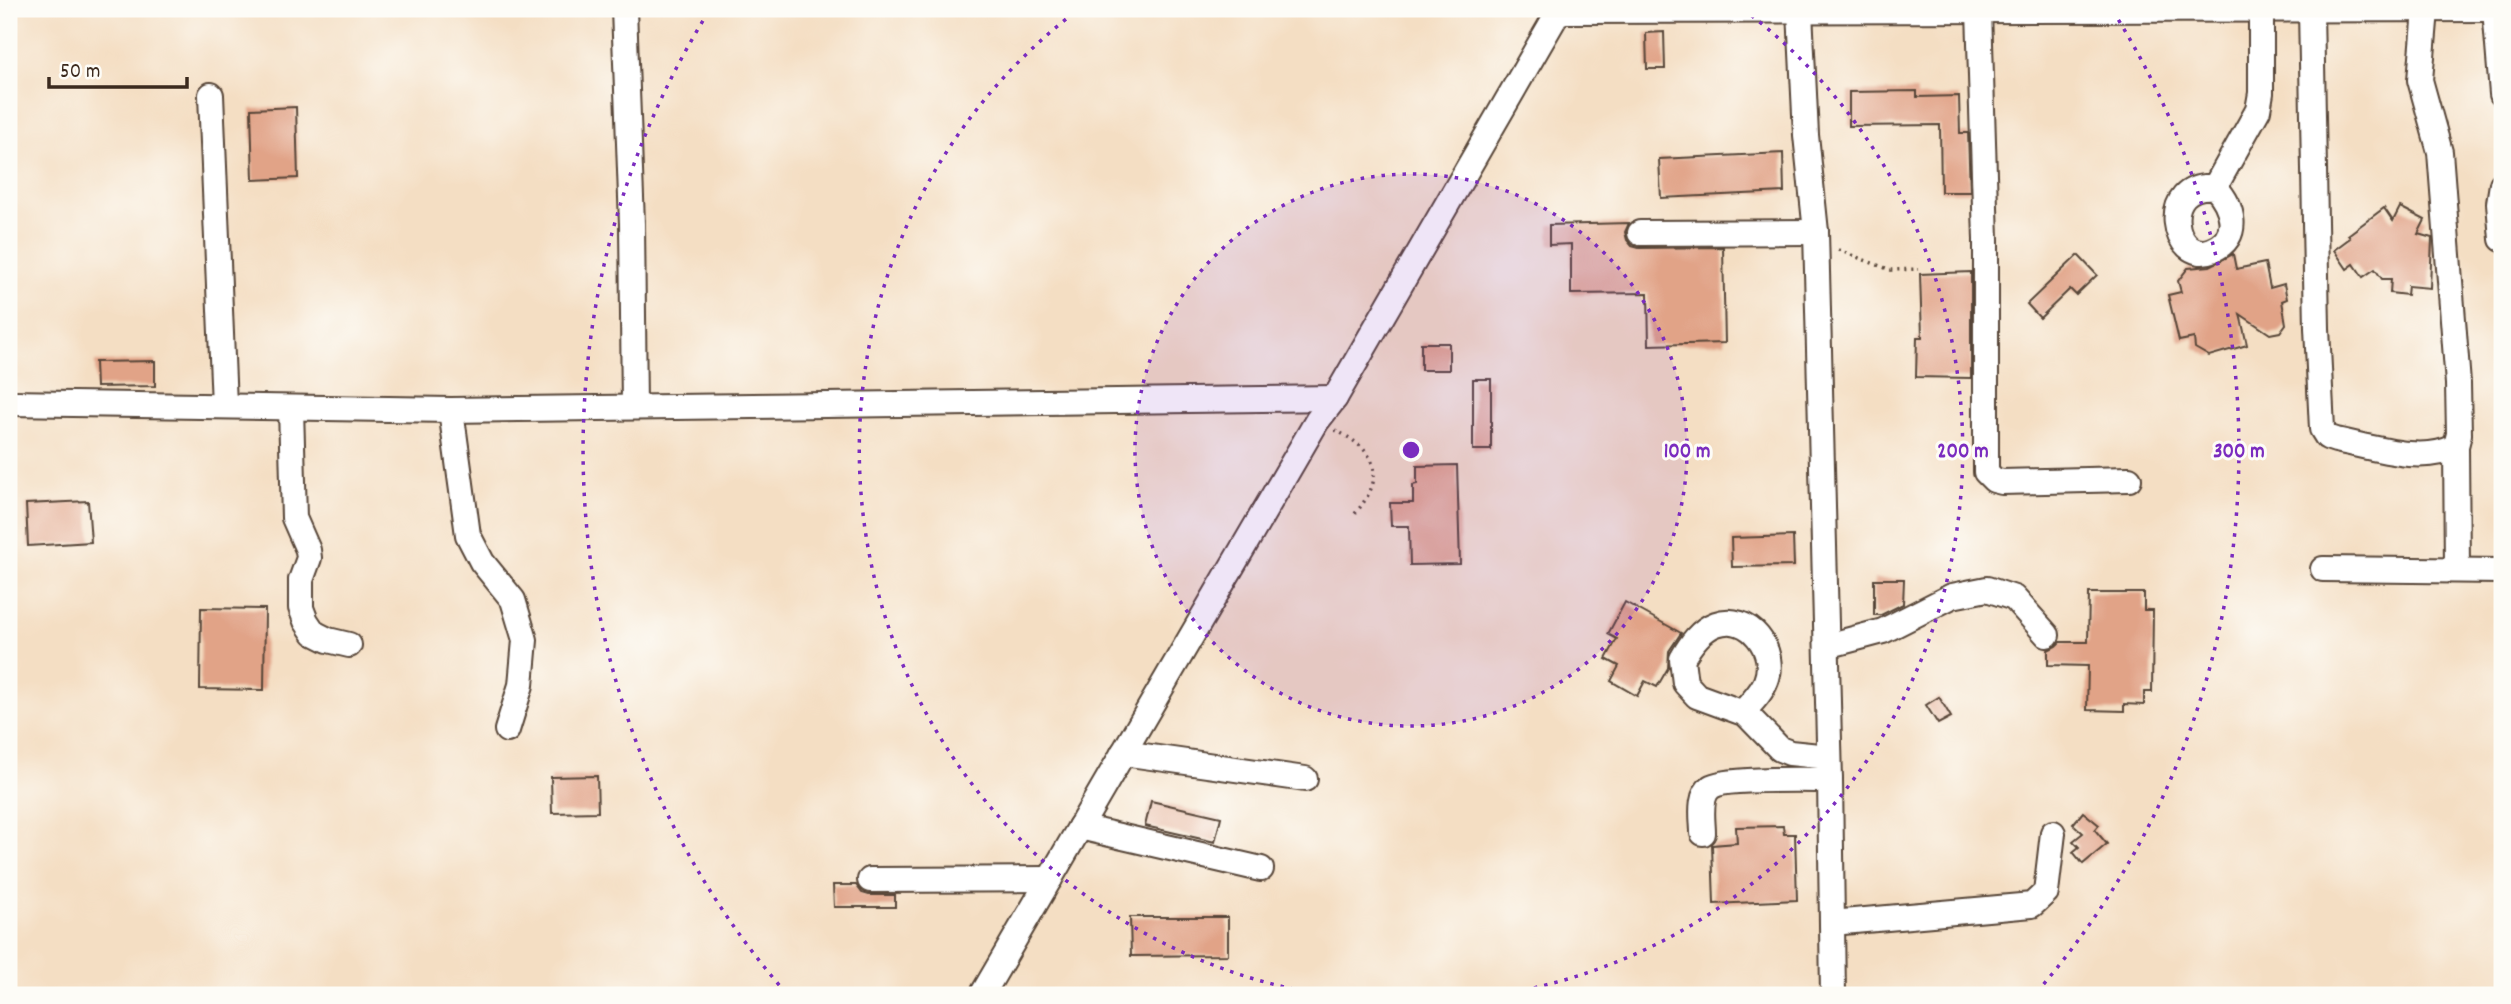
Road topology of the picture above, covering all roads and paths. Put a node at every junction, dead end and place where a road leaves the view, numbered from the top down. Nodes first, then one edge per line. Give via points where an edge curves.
1 (624, 9) edge
2 (2495, 9) edge
3 (2502, 9) edge
4 (1557, 10) edge
5 (1979, 10) junction
6 (2261, 10) edge
7 (2311, 10) edge
8 (2426, 10) edge
9 (1800, 11) junction
10 (2502, 94) edge
11 (211, 95) dead end
12 (2502, 184) edge
13 (2215, 187) dead end
14 (1640, 233) dead end
15 (1816, 237) junction
16 (2502, 239) edge
17 (1919, 269) dead end
18 (1335, 398) junction
19 (9, 402) edge
20 (224, 405) junction
21 (634, 406) junction
22 (291, 408) junction
23 (451, 410) junction
24 (1317, 421) junction
25 (2456, 446) junction
26 (2129, 479) dead end
27 (1352, 517) dead end
28 (2323, 569) dead end
29 (2457, 569) junction
30 (2502, 571) edge
31 (2047, 635) dead end
32 (349, 645) dead end
33 (1827, 646) junction
34 (1743, 712) dead end
35 (507, 730) dead end
36 (1123, 753) junction
37 (1830, 769) junction
38 (1305, 779) dead end
39 (1080, 827) junction
40 (2053, 833) dead end
41 (1703, 834) dead end
42 (1261, 869) dead end
43 (1050, 879) junction
44 (870, 880) dead end
45 (1832, 923) junction
46 (982, 995) edge
47 (1833, 995) edge

1 - 21 street
2 - 3 street
2 - 8 street
2 - 10 street
4 - 9 street
4 - 18 street
5 - 6 street
5 - 9 street
5 - 26 street via 1986,240 1986,472 2002,482
6 - 7 street
6 - 13 street via 2258,110
7 - 8 street
7 - 25 street via 2322,429 2336,440 2420,455 2444,453
8 - 25 street via 2420,80 2440,152 2458,384
9 - 15 street
11 - 20 street
12 - 16 street
14 - 15 street
15 - 17 path via 1891,270
15 - 33 street
18 - 21 street
18 - 24 street
19 - 20 street
20 - 22 street
21 - 23 street
22 - 23 street
22 - 32 street via 294,518 309,558 301,580 301,608 314,633
23 - 35 street via 468,535 482,562 513,600 525,640 521,685
24 - 27 path via 1348,436 1371,457 1373,480
24 - 36 street
25 - 29 street
28 - 29 street
29 - 30 street
31 - 33 street via 2014,598 1987,589 1952,596 1883,631
33 - 37 street
34 - 37 street via 1780,749
36 - 38 street
36 - 39 street
37 - 41 street via 1710,787 1703,803
37 - 45 street
39 - 42 street
39 - 43 street
40 - 45 street via 2046,891 2032,905
43 - 44 street
43 - 46 street
45 - 47 street

